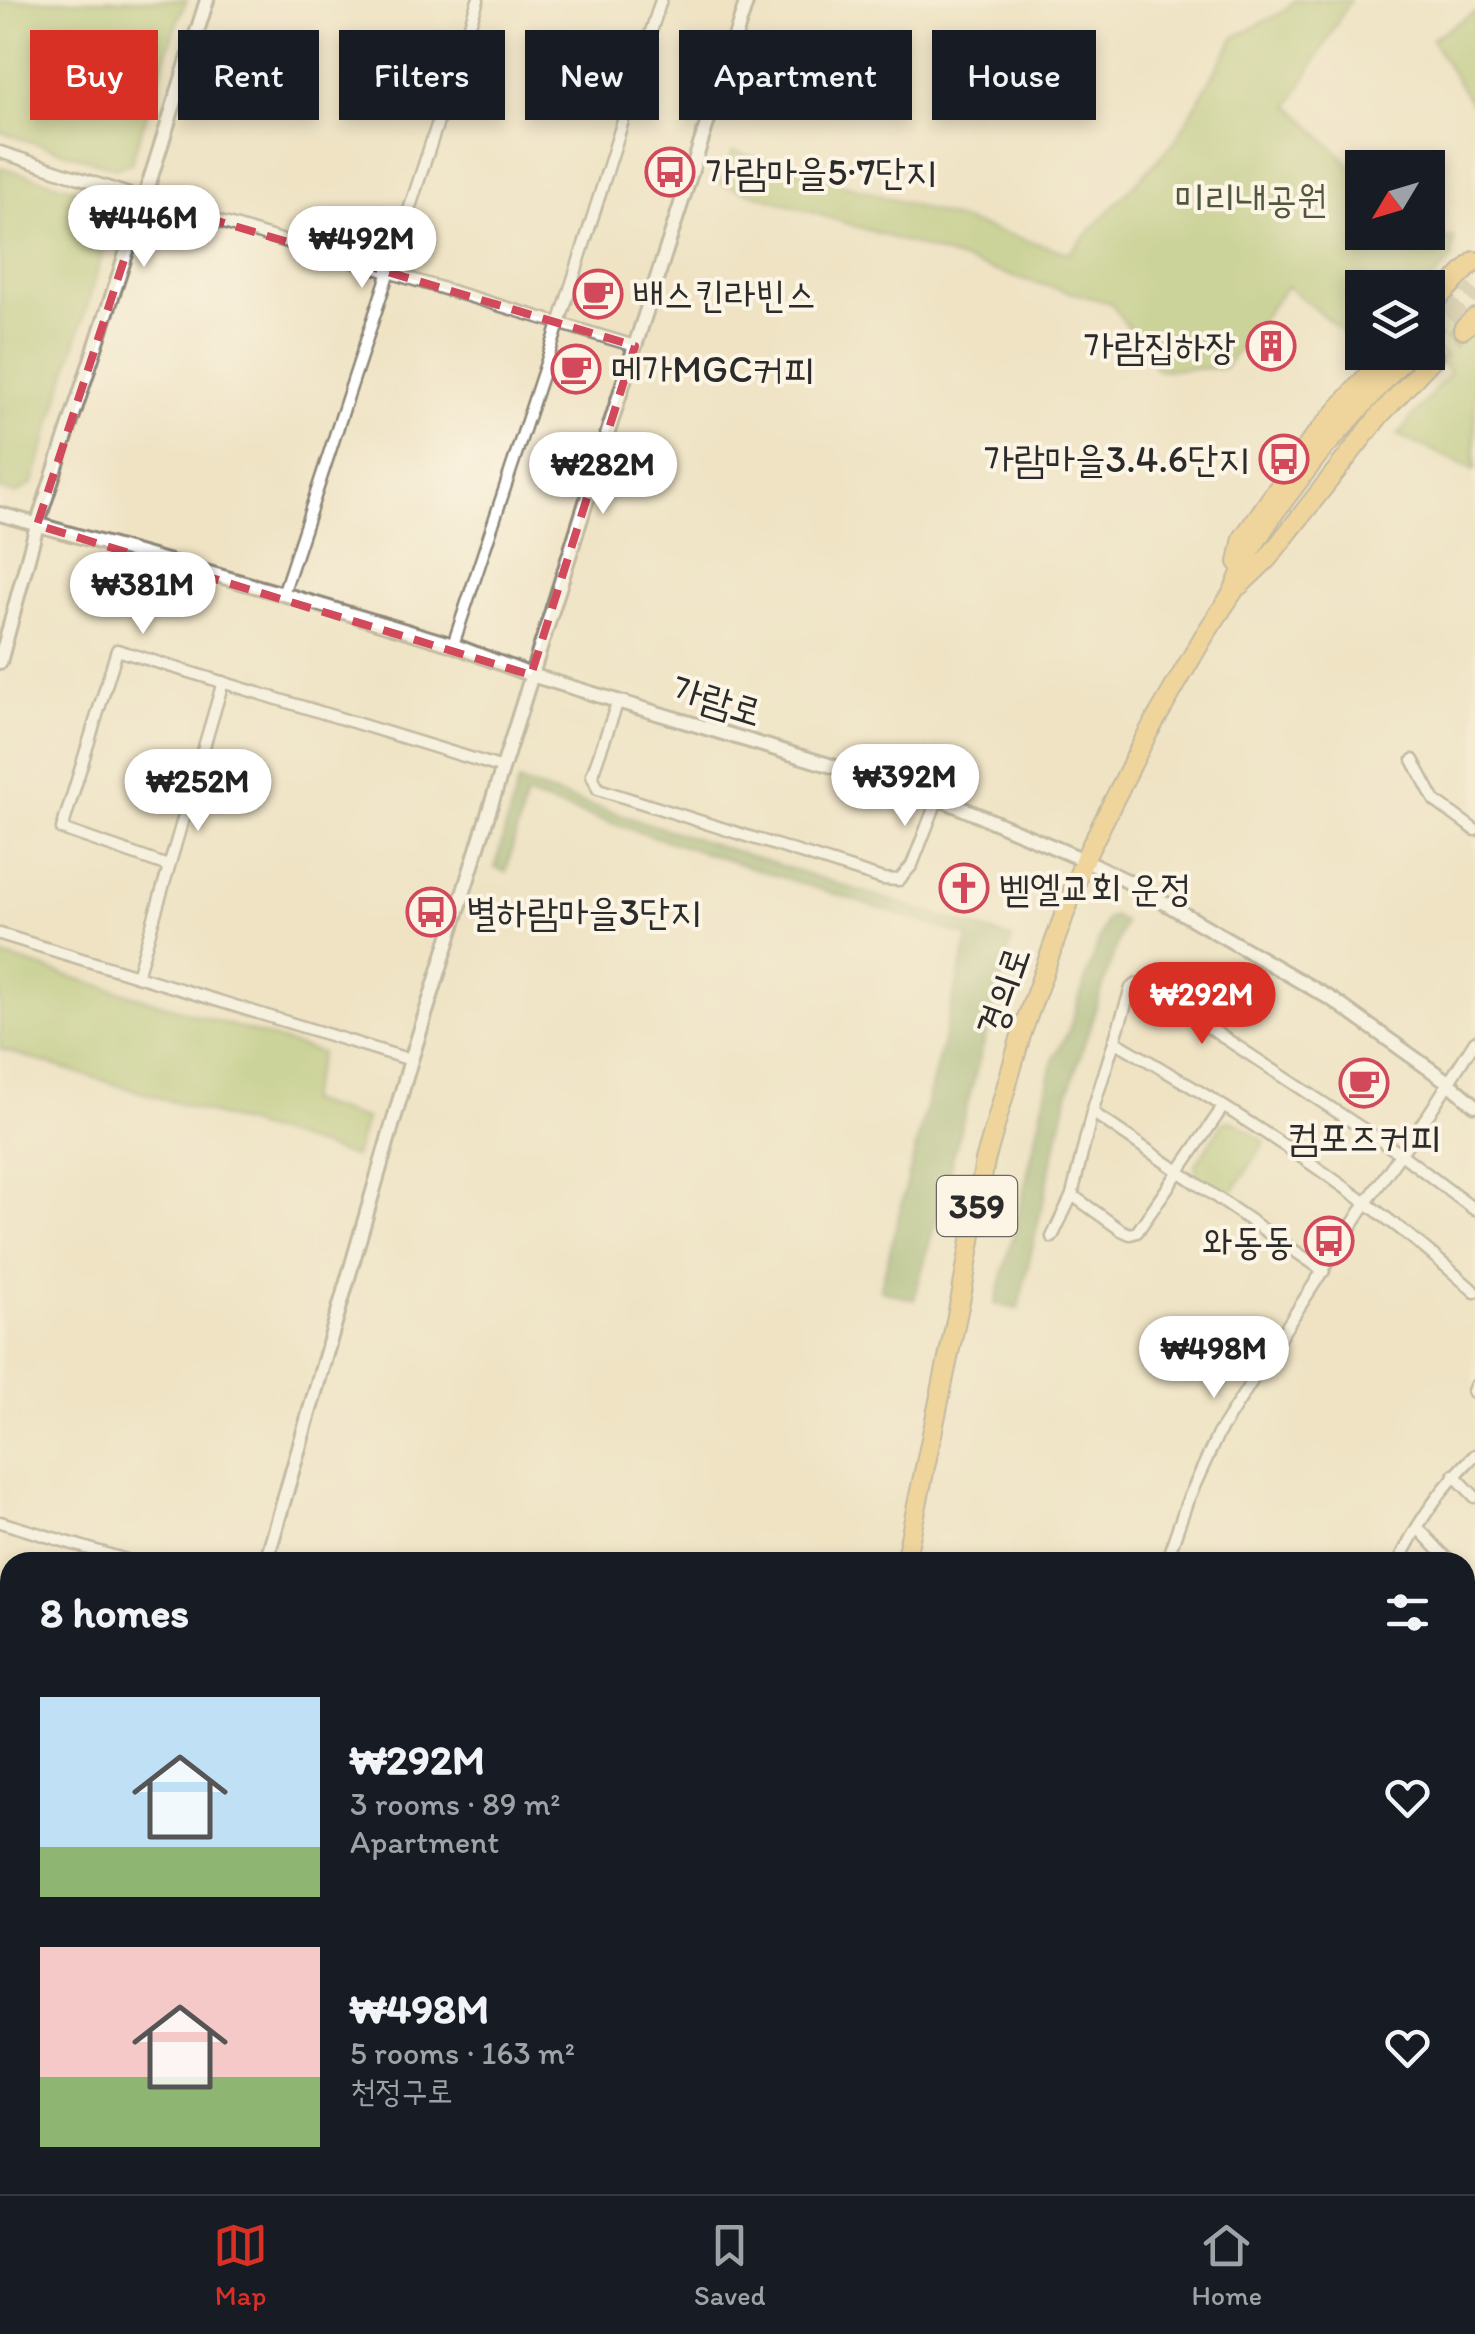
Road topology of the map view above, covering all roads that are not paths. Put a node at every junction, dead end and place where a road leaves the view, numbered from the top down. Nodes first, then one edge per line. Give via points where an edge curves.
1 (207, 0) edge
2 (478, 0) edge
3 (661, 0) edge
4 (747, 0) edge
5 (0, 152) edge
6 (144, 200) junction
7 (1475, 261) edge
8 (389, 274) junction
9 (1445, 291) edge
10 (560, 324) junction
11 (635, 346) junction
12 (1372, 370) edge
13 (1394, 370) edge
14 (1422, 370) edge
15 (0, 514) edge
16 (37, 526) junction
17 (1232, 592) junction
18 (282, 594) junction
19 (453, 646) junction
20 (0, 662) edge
21 (532, 675) junction
22 (224, 682) junction
23 (618, 701) junction
24 (1413, 760) dead end
25 (502, 768) junction
26 (938, 798) junction
27 (1475, 830) edge
28 (1084, 860) junction
29 (168, 866) junction
30 (0, 934) edge
31 (137, 976) junction
32 (1114, 1041) junction
33 (1475, 1041) edge
34 (411, 1060) junction
35 (1448, 1082) junction
36 (1475, 1105) edge
37 (1223, 1107) junction
38 (1092, 1112) junction
39 (1401, 1154) junction
40 (1180, 1172) junction
41 (1072, 1195) junction
42 (1366, 1203) junction
43 (1475, 1210) edge
44 (1052, 1237) dead end
45 (1324, 1271) junction
46 (1473, 1286) edge
47 (1475, 1456) edge
48 (1454, 1475) junction
49 (1475, 1497) edge
50 (0, 1522) edge
51 (1418, 1528) junction
52 (100, 1552) edge
53 (269, 1552) edge
54 (907, 1552) edge
55 (1170, 1552) edge
56 (1405, 1552) edge
57 (1441, 1552) edge

1 - 6 street
2 - 8 street
3 - 10 street
4 - 11 street
5 - 6 street
6 - 8 street
6 - 16 street
7 - 9 main road
8 - 10 street
8 - 18 street
10 - 11 street
10 - 19 street
11 - 21 street
12 - 17 main road via 1311,441 1243,538
13 - 17 main road, 경의로 / 359 via 1274,513
14 - 17 main road via 1268,558
15 - 16 street, 가람로
16 - 18 street, 가람로
16 - 20 street
17 - 28 main road, 경의로 / 359 via 1145,738
18 - 19 street, 가람로
19 - 21 street, 가람로
21 - 23 street, 가람로
21 - 25 street
22 - 25 street
22 - 29 street
22 - 29 street via 117,650 62,828
23 - 26 street, 가람로
23 - 26 street via 592,775 598,789 883,879 899,880 909,870
24 - 27 street via 1435,801
25 - 34 street
26 - 28 street, 가람로
28 - 35 street, 가람로 via 1333,1000
28 - 54 main road, 경의로 / 359 via 984,1162
29 - 31 street
30 - 31 street
31 - 34 street
32 - 37 street
32 - 38 street
32 - 39 street via 1131,988 1144,985
33 - 35 street
34 - 53 street
35 - 36 street, 가람로
35 - 39 street
37 - 40 street
37 - 42 street
38 - 40 street
38 - 41 street
39 - 42 street
39 - 43 street
40 - 41 street via 1130,1234
40 - 45 street
41 - 44 street
42 - 45 street
42 - 46 street
45 - 55 street via 1218,1434
47 - 48 street
48 - 49 street
48 - 51 street
50 - 52 street
51 - 56 street
51 - 57 street

